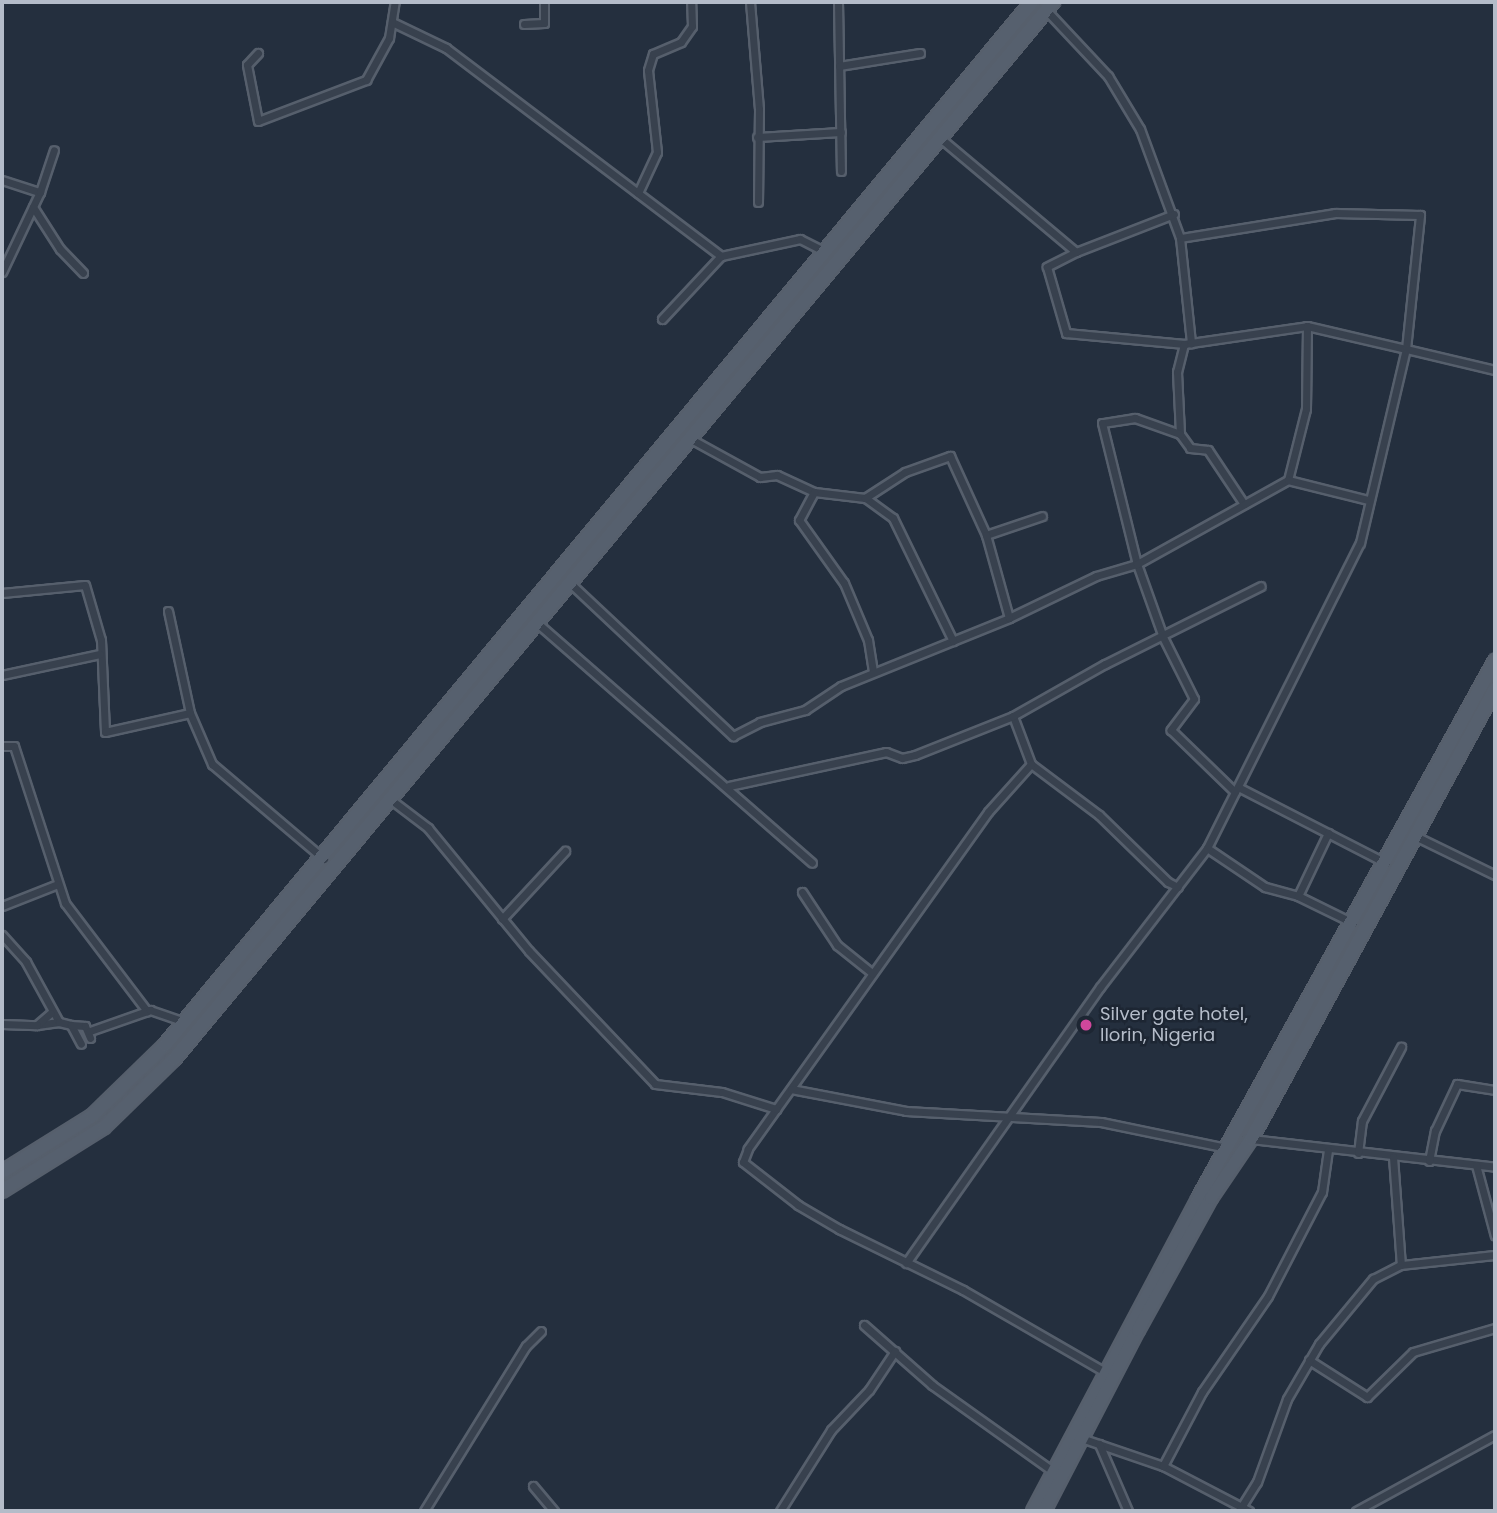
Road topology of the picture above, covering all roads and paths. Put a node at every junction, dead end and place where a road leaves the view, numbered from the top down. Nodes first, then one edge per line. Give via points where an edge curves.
1 (395, 2) edge
2 (544, 2) edge
3 (691, 2) edge
4 (750, 2) edge
5 (838, 2) edge
6 (1032, 2) edge
7 (1049, 5) edge
8 (392, 22) junction
9 (524, 24) dead end
10 (258, 53) dead end
11 (920, 53) dead end
12 (839, 66) junction
13 (841, 132) junction
14 (757, 137) junction
15 (939, 137) junction
16 (54, 150) dead end
17 (841, 171) dead end
18 (2, 180) edge
19 (40, 192) junction
20 (638, 193) junction
21 (758, 202) dead end
22 (33, 207) junction
23 (1174, 214) junction
24 (1180, 238) junction
25 (1076, 252) junction
26 (825, 253) junction
27 (721, 256) junction
28 (2, 272) edge
29 (83, 272) dead end
30 (662, 318) dead end
31 (1307, 326) junction
32 (1187, 343) junction
33 (1406, 349) junction
34 (1495, 370) edge
35 (1180, 434) junction
36 (688, 438) junction
37 (1288, 480) junction
38 (814, 492) junction
39 (865, 498) junction
40 (1368, 500) junction
41 (1244, 504) junction
42 (1042, 516) dead end
43 (986, 535) junction
44 (1136, 564) junction
45 (569, 582) junction
46 (1261, 586) dead end
47 (2, 593) edge
48 (168, 611) dead end
49 (1009, 618) junction
50 (536, 621) junction
51 (1163, 637) junction
52 (953, 641) junction
53 (100, 654) junction
54 (1495, 661) edge
55 (873, 673) junction
56 (2, 675) edge
57 (1495, 689) edge
58 (1480, 704) junction
59 (190, 713) junction
60 (1013, 716) junction
61 (2, 746) edge
62 (1031, 764) junction
63 (729, 786) junction
64 (1236, 790) junction
65 (390, 799) junction
66 (1419, 815) junction
67 (1328, 833) junction
68 (1415, 836) junction
69 (1207, 848) junction
70 (565, 851) dead end
71 (324, 859) junction
72 (812, 863) dead end
73 (1385, 863) junction
74 (1495, 874) edge
75 (1168, 883) junction
76 (58, 884) junction
77 (1178, 887) junction
78 (802, 892) dead end
79 (1298, 896) junction
80 (1165, 904) junction
81 (2, 906) edge
82 (502, 919) junction
83 (1354, 923) junction
84 (2, 936) edge
85 (872, 973) junction
86 (147, 1011) junction
87 (53, 1019) junction
88 (185, 1022) junction
89 (2, 1024) edge
90 (37, 1026) junction
91 (71, 1026) junction
92 (81, 1044) dead end
93 (1401, 1047) dead end
94 (1273, 1068) junction
95 (1287, 1074) junction
96 (791, 1089) junction
97 (1493, 1090) dead end
98 (776, 1109) junction
99 (1006, 1118) junction
100 (1251, 1139) junction
101 (1227, 1148) junction
102 (1328, 1150) junction
103 (1358, 1153) junction
104 (1393, 1157) junction
105 (1429, 1161) junction
106 (1476, 1165) junction
107 (1495, 1167) edge
108 (2, 1172) edge
109 (2, 1191) edge
110 (1495, 1236) edge
111 (1495, 1255) edge
112 (906, 1262) junction
113 (1401, 1265) junction
114 (864, 1325) dead end
115 (1495, 1328) edge
116 (541, 1331) dead end
117 (895, 1351) junction
118 (1310, 1360) junction
119 (1105, 1372) junction
120 (1495, 1435) edge
121 (1079, 1438) junction
122 (1099, 1444) junction
123 (1163, 1466) junction
124 (1054, 1472) junction
125 (533, 1486) dead end
126 (782, 1509) edge
127 (1240, 1509) junction
128 (424, 1511) edge
129 (554, 1511) edge
130 (791, 1511) edge
131 (1033, 1511) edge
132 (1044, 1511) edge
133 (1128, 1511) edge
134 (1249, 1511) edge
135 (1356, 1511) edge

1 - 8 street
2 - 9 street via 544,23
3 - 20 street via 692,26 681,42 653,54 648,70 657,152
4 - 14 street via 760,109
5 - 12 street
6 - 26 main road
7 - 15 main road
7 - 23 street via 1128,102
8 - 10 street via 383,53 366,80 258,121 247,65
8 - 20 street via 446,48
11 - 12 street
12 - 13 street
13 - 14 street
13 - 17 street
14 - 21 street
15 - 25 street
15 - 36 main road
16 - 19 street
18 - 19 street
19 - 22 street
20 - 27 street
22 - 28 street
22 - 29 street via 60,249
23 - 24 street
23 - 25 street
24 - 32 street
24 - 33 street via 1335,213 1420,215
25 - 32 street via 1048,267 1066,333
26 - 27 street via 800,239
26 - 71 main road
27 - 30 street
31 - 32 street
31 - 33 street
31 - 37 street via 1306,409
32 - 35 street via 1177,372
33 - 34 street
33 - 40 street
35 - 41 street via 1191,449 1208,450
35 - 44 street via 1135,418 1102,424
36 - 38 street via 760,477 777,475
36 - 45 main road
37 - 40 street
37 - 41 street
38 - 39 street
38 - 55 street via 799,520 844,583 868,640
39 - 43 street via 905,472 950,456
39 - 52 street via 893,518
40 - 64 street via 1360,544
41 - 44 street
42 - 43 street
43 - 49 street
44 - 49 street via 1096,576
44 - 51 street
45 - 50 main road
45 - 55 street via 733,736 760,722 805,710
46 - 51 street
47 - 53 street via 85,585 101,640
48 - 59 street
49 - 52 street
50 - 63 street
50 - 65 main road
51 - 60 street
51 - 64 street via 1194,699 1171,730
52 - 55 street
53 - 56 street
53 - 59 street via 105,732
54 - 58 main road
57 - 58 main road
58 - 66 main road
59 - 71 street via 212,764
60 - 62 street
60 - 63 street via 915,755 902,758 887,752
61 - 76 street via 13,746
62 - 75 street via 1100,815
62 - 85 street via 988,812
63 - 72 street
64 - 67 street
64 - 69 street
65 - 82 street via 428,828
65 - 109 main road via 148,1088 75,1148
66 - 68 main road
66 - 73 main road
67 - 73 street
67 - 79 street
68 - 74 street
68 - 95 main road
69 - 77 street
69 - 79 street via 1265,887
70 - 82 street
71 - 88 main road
73 - 83 main road
75 - 77 street
75 - 80 street
76 - 81 street
76 - 86 street via 65,904
77 - 80 street
78 - 85 street via 837,945
79 - 83 street
80 - 99 street
82 - 98 street via 655,1084 722,1092
83 - 94 main road
84 - 87 street via 26,962
85 - 96 street
86 - 88 street
86 - 91 street via 90,1035 86,1026
87 - 90 street
87 - 90 street
87 - 91 street
88 - 108 main road via 119,1094 63,1136
89 - 90 street
91 - 92 street
93 - 103 street via 1362,1121
94 - 95 main road
94 - 101 main road
95 - 100 main road
96 - 98 street
96 - 99 street via 906,1111
97 - 105 street via 1457,1084 1435,1130
98 - 112 street via 744,1156 746,1166 798,1205
99 - 101 street via 1101,1122
99 - 112 street
100 - 102 street
100 - 121 main road via 1211,1198
101 - 119 main road
102 - 103 street
102 - 123 street via 1322,1192 1286,1261 1256,1315 1202,1392
103 - 104 street
104 - 105 street
104 - 113 street
105 - 106 street
106 - 107 street
106 - 110 street
111 - 113 street
112 - 119 street
113 - 118 street via 1373,1279 1330,1325
114 - 117 street
115 - 118 street via 1413,1352 1367,1397
116 - 128 street via 526,1346
117 - 124 street via 932,1385
117 - 126 street via 869,1390 831,1430
118 - 127 street via 1277,1422 1256,1482
119 - 124 main road
120 - 135 street
121 - 122 street
121 - 132 main road
122 - 123 street
122 - 133 street
123 - 127 street
124 - 131 main road
125 - 129 street
126 - 130 street
127 - 134 street

